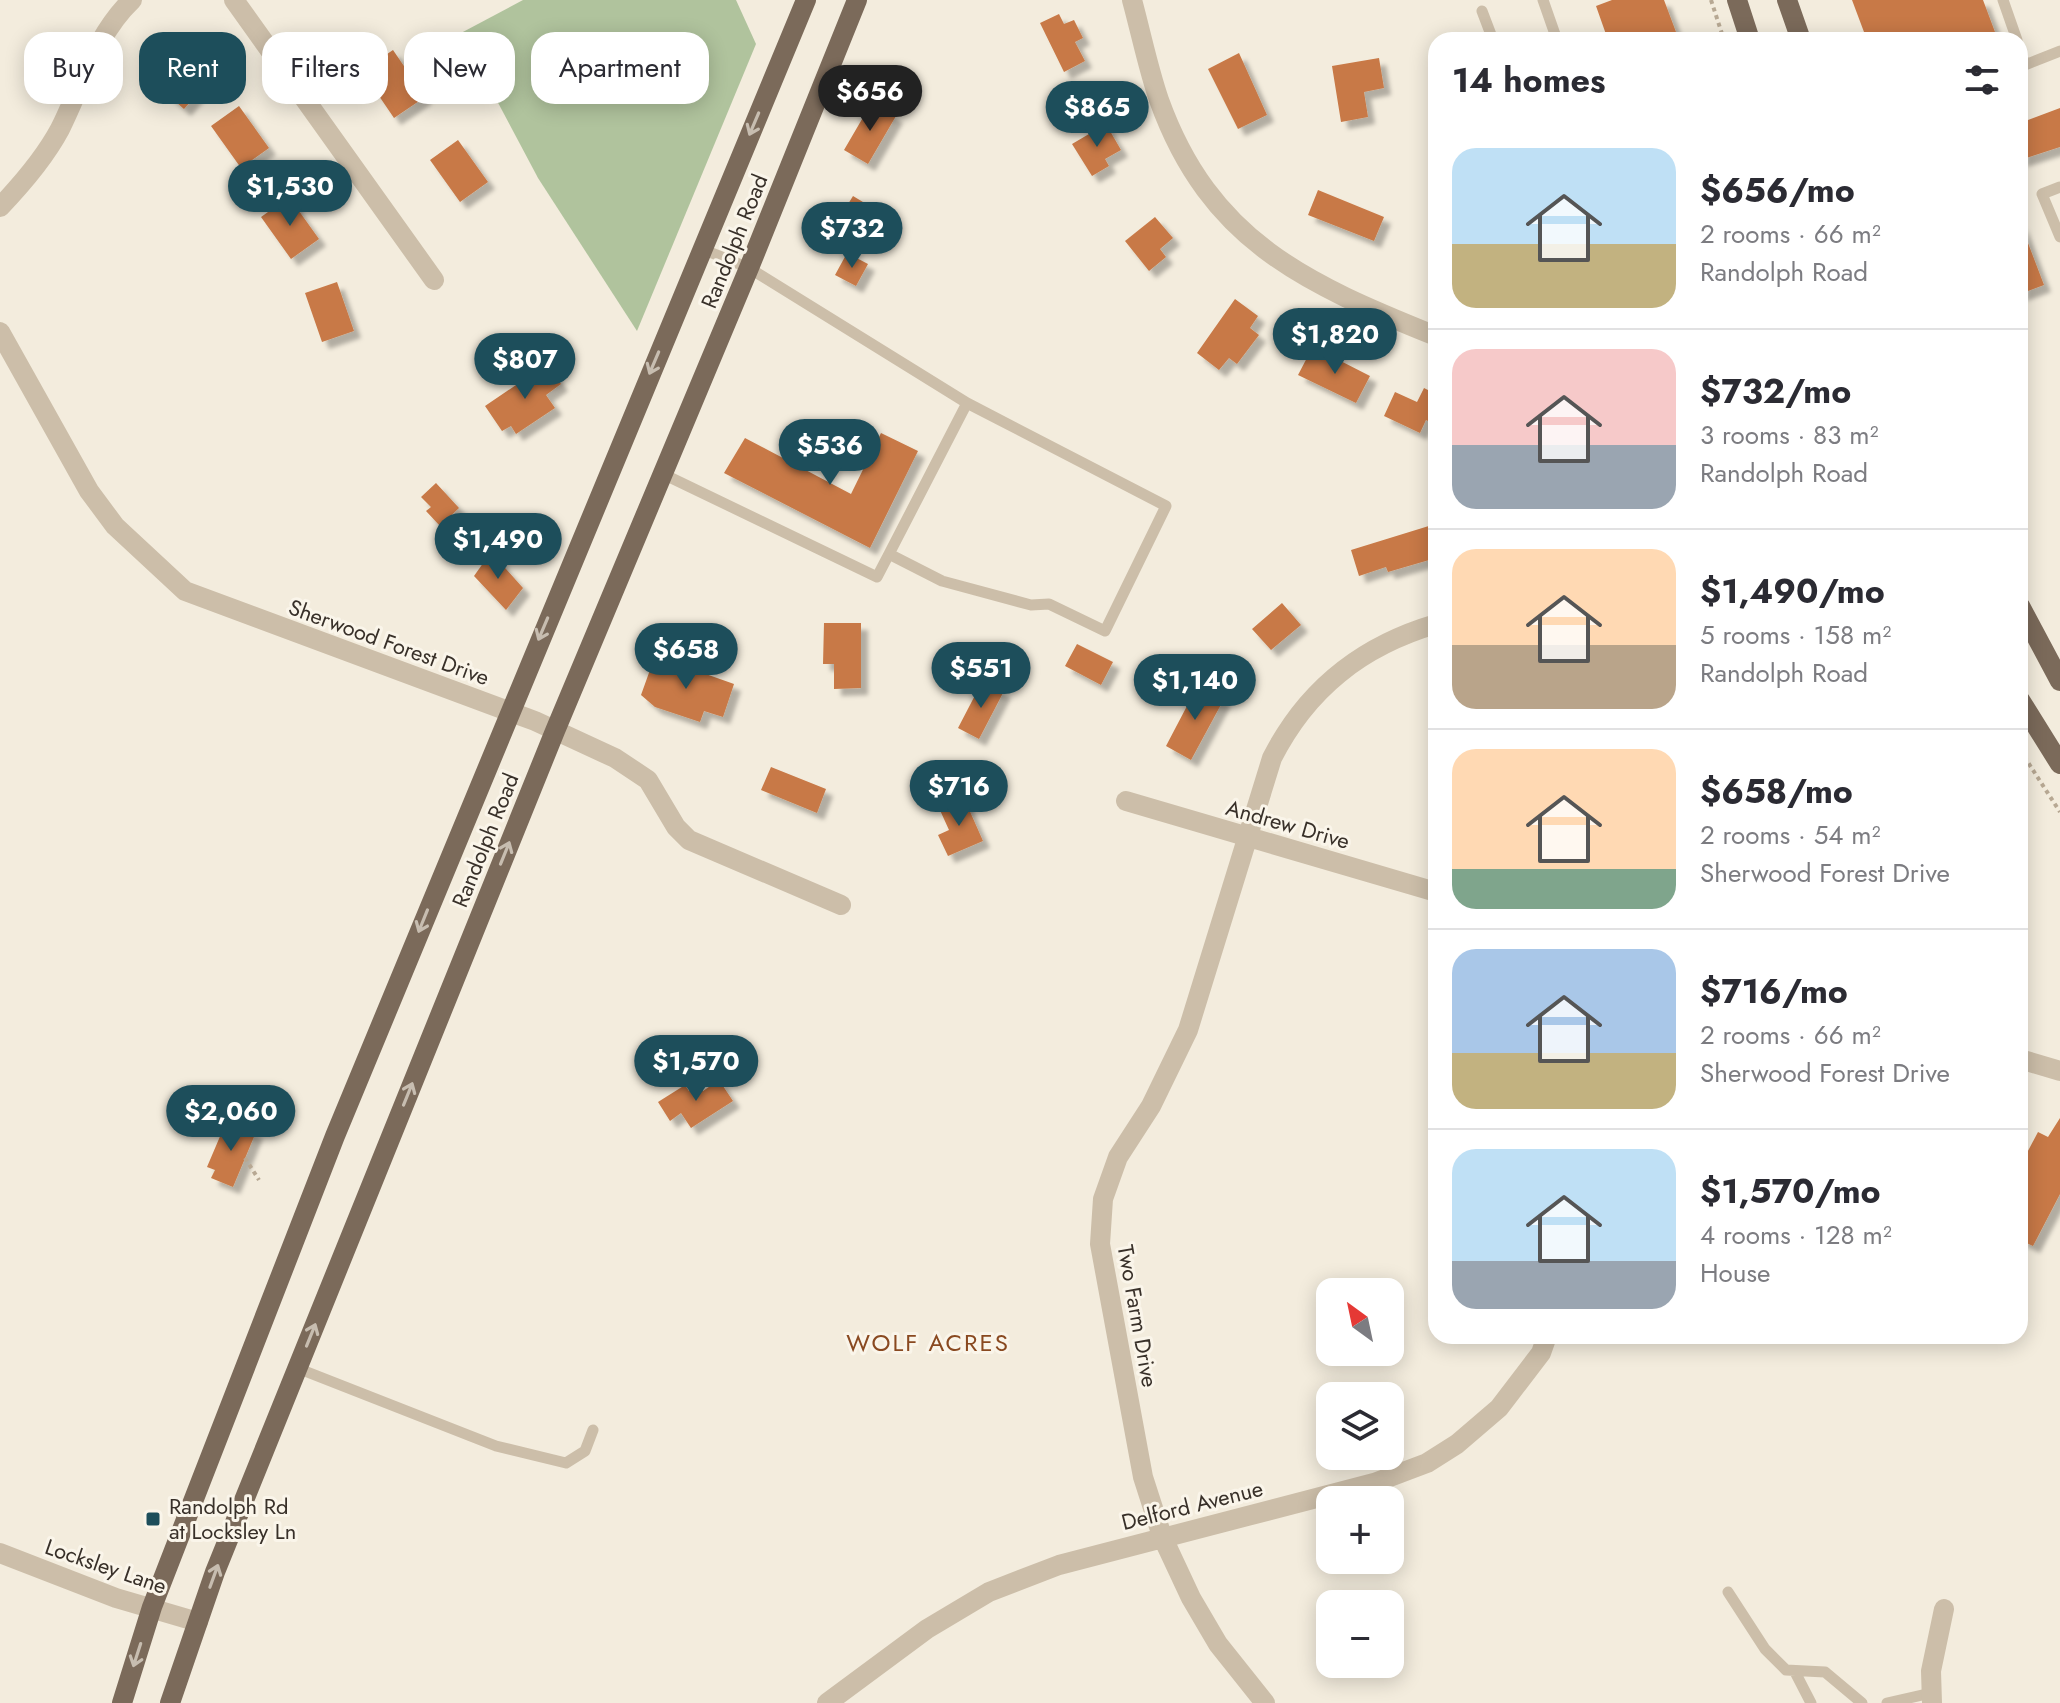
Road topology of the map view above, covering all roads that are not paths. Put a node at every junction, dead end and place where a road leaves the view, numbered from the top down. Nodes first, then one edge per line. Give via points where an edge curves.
1 (132, 0) edge
2 (234, 0) edge
3 (806, 0) edge
4 (857, 0) edge
5 (1132, 0) edge
6 (1543, 0) edge
7 (1737, 0) edge
8 (1787, 0) edge
9 (2003, 0) edge
10 (1482, 11) dead end
11 (1490, 32) edge
12 (1554, 32) edge
13 (1747, 32) edge
14 (1798, 32) edge
15 (2014, 32) edge
16 (2060, 51) edge
17 (2028, 64) edge
18 (2060, 187) edge
19 (0, 207) edge
20 (2060, 237) edge
21 (702, 249) junction
22 (749, 268) junction
23 (434, 280) dead end
24 (0, 332) edge
25 (1428, 333) edge
26 (967, 403) junction
27 (663, 474) junction
28 (889, 554) junction
29 (2028, 621) edge
30 (1428, 627) edge
31 (2060, 681) edge
32 (508, 712) junction
33 (2028, 713) edge
34 (555, 731) junction
35 (2060, 764) edge
36 (1126, 801) dead end
37 (1246, 838) junction
38 (1428, 890) edge
39 (841, 905) dead end
40 (2028, 1061) edge
41 (2060, 1071) edge
42 (1544, 1344) edge
43 (297, 1368) junction
44 (593, 1430) dead end
45 (1162, 1536) junction
46 (0, 1553) edge
47 (1728, 1592) dead end
48 (152, 1607) junction
49 (1944, 1609) dead end
50 (198, 1622) junction
51 (1795, 1672) junction
52 (1932, 1698) edge
53 (122, 1703) edge
54 (170, 1703) edge
55 (827, 1703) edge
56 (1265, 1703) edge
57 (1811, 1703) edge
58 (1862, 1703) edge
59 (1887, 1703) edge

1 - 19 street via 100,44 59,131
2 - 23 street
3 -> 21 main road, Randolph Road
4 - 22 main road, Randolph Road
5 - 25 street via 1159,101 1191,167 1235,225 1279,262 1342,298
6 - 12 lane
7 - 13 main road
8 - 14 main road
9 - 15 lane
10 - 11 lane
16 - 17 lane
18 - 20 lane via 2042,194
21 - 22 lane
21 -> 32 main road, Randolph Road
22 - 26 lane
22 - 27 main road, Randolph Road
24 - 32 street, Sherwood Forest Drive via 89,491 115,526 185,591
26 - 28 lane
26 - 28 lane via 1166,506 1105,631 1049,604 1031,605 942,581
27 - 28 lane via 877,577
27 - 34 main road, Randolph Road
29 - 31 main road
30 - 37 street, Two Farm Drive via 1359,657 1316,692 1290,722 1272,758
32 - 34 street, Sherwood Forest Drive
32 -> 48 main road, Randolph Road
33 - 35 main road
34 - 39 street, Sherwood Forest Drive via 615,758 648,780 689,840
43 -> 34 main road, Randolph Road
36 - 37 street, Andrew Drive
37 - 38 street, Andrew Drive
37 - 45 street, Two Farm Drive via 1188,1030 1151,1106 1118,1157 1103,1199 1100,1244 1143,1477
40 - 41 street
42 - 45 street, Delford Avenue via 1499,1408 1427,1463 1374,1483
43 - 44 lane via 496,1446 566,1463 585,1451
50 -> 43 main road, Randolph Road
45 - 55 street, Delford Avenue via 1059,1565 989,1592 927,1629
45 - 56 street, Two Farm Drive via 1218,1644
46 - 48 street, Locksley Lane
47 - 51 lane via 1765,1649
48 - 50 street, Locksley Lane
48 -> 53 main road, Randolph Road
49 - 52 street via 1931,1671
50 - 54 main road, Randolph Road
51 - 57 lane
51 - 58 lane via 1825,1672
52 - 59 lane

